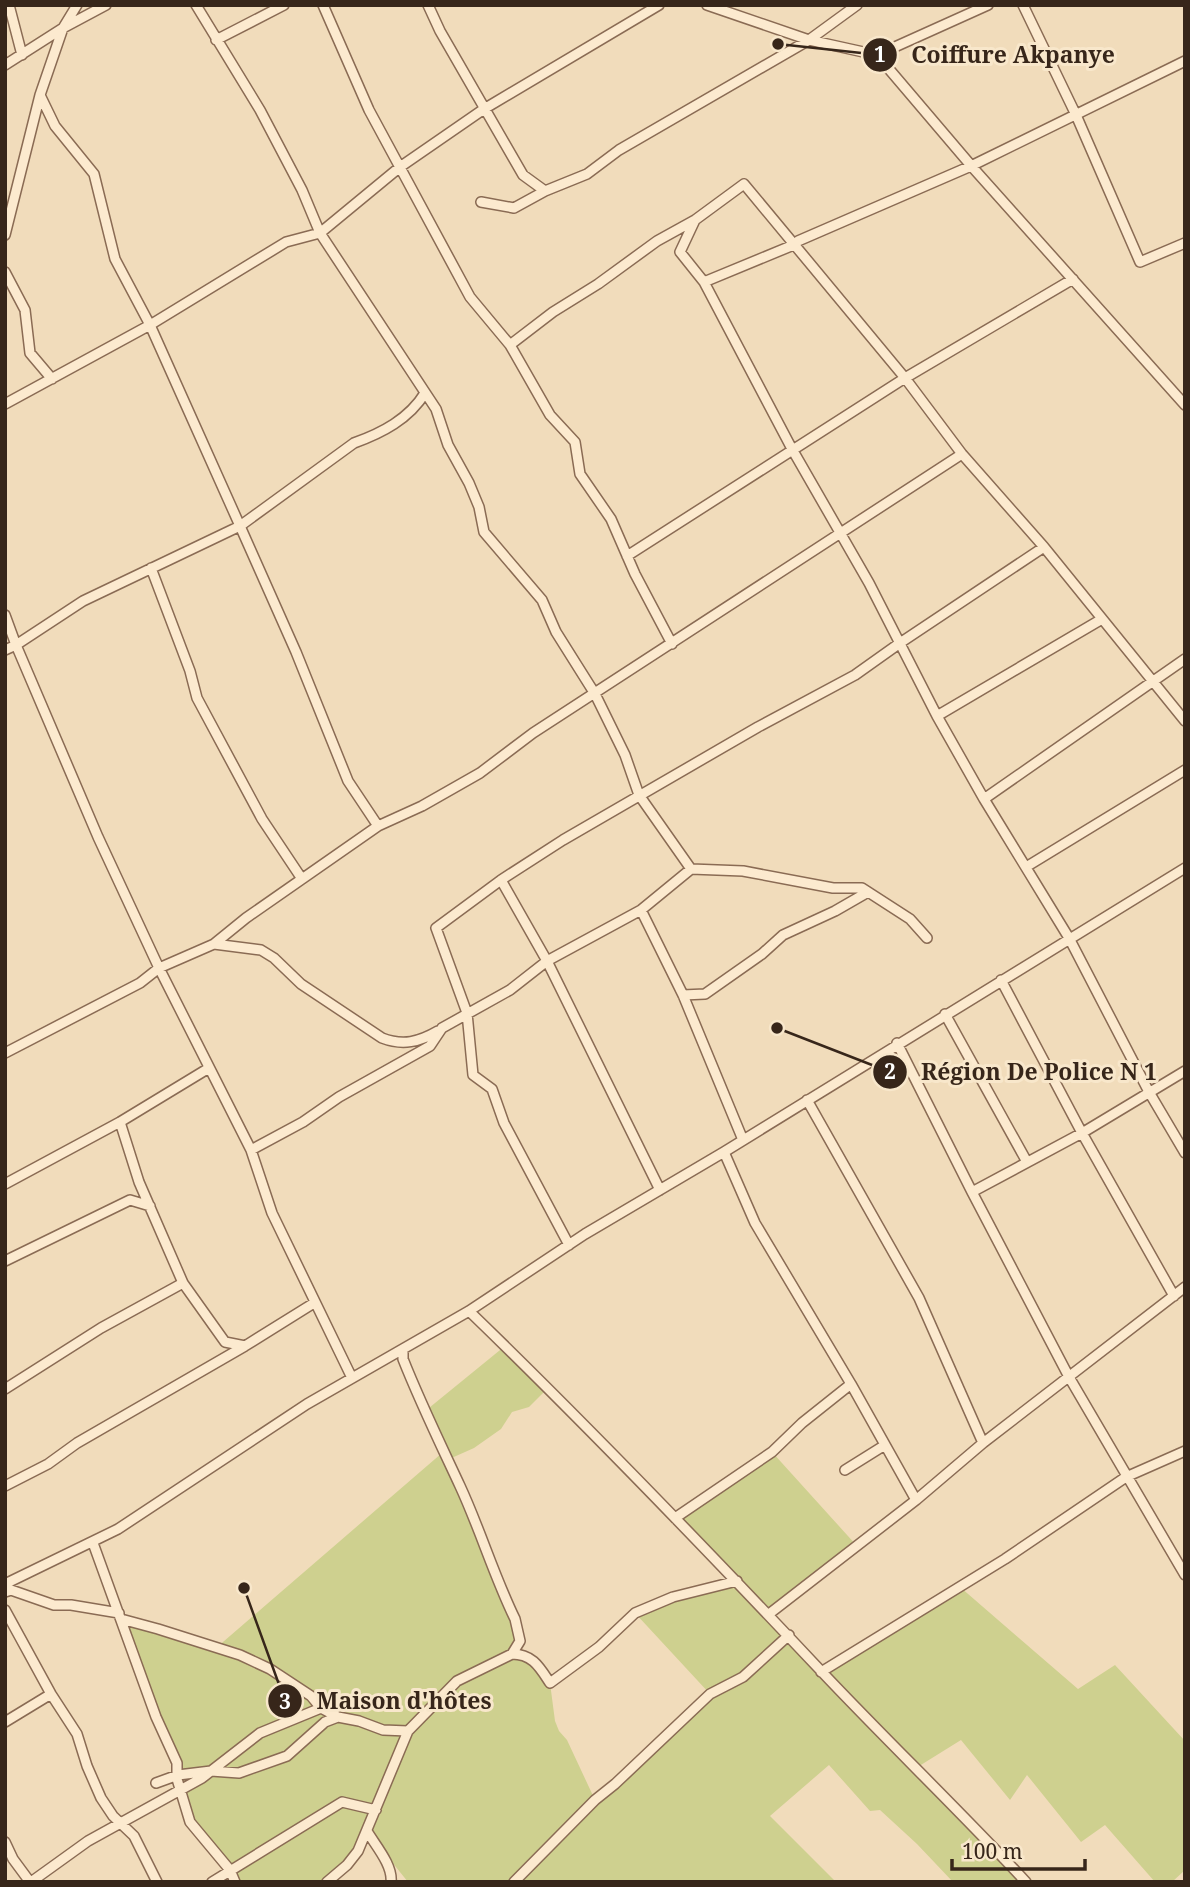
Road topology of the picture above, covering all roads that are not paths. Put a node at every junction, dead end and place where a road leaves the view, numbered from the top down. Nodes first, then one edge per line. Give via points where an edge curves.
1 (9, 5) edge
2 (77, 5) edge
3 (106, 5) edge
4 (196, 5) edge
5 (284, 5) edge
6 (323, 5) edge
7 (428, 5) edge
8 (659, 5) edge
9 (706, 5) edge
10 (857, 5) edge
11 (988, 5) edge
12 (1023, 5) edge
13 (725, 8) edge
14 (63, 28) junction
15 (216, 40) junction
16 (809, 40) junction
17 (22, 55) junction
18 (877, 55) junction
19 (1184, 64) edge
20 (5, 65) edge
21 (40, 95) junction
22 (484, 109) junction
23 (1076, 115) junction
24 (971, 166) junction
25 (400, 167) junction
26 (18, 179) junction
27 (5, 183) edge
28 (545, 191) junction
29 (481, 202) dead end
30 (695, 220) junction
31 (320, 233) junction
32 (5, 235) edge
33 (1185, 243) edge
34 (796, 244) junction
35 (5, 272) edge
36 (1073, 279) junction
37 (704, 282) junction
38 (150, 325) junction
39 (510, 345) junction
40 (905, 378) junction
41 (52, 379) junction
42 (425, 393) junction
43 (5, 404) edge
44 (1185, 405) edge
45 (792, 449) junction
46 (962, 454) junction
47 (240, 526) junction
48 (840, 533) junction
49 (1044, 547) junction
50 (627, 556) junction
51 (151, 568) junction
52 (5, 615) edge
53 (1102, 619) junction
54 (900, 643) junction
55 (672, 644) junction
56 (16, 645) junction
57 (5, 650) edge
58 (1185, 659) edge
59 (1154, 682) junction
60 (595, 694) junction
61 (937, 716) junction
62 (1185, 720) edge
63 (1185, 770) edge
64 (639, 795) junction
65 (984, 799) junction
66 (377, 825) junction
67 (1026, 867) junction
68 (1185, 868) edge
69 (691, 869) junction
70 (302, 879) junction
71 (501, 880) junction
72 (868, 892) junction
73 (641, 910) junction
74 (927, 938) dead end
75 (1069, 938) junction
76 (214, 944) junction
77 (547, 961) junction
78 (159, 968) junction
79 (1001, 980) junction
80 (682, 995) junction
81 (467, 1013) junction
82 (945, 1014) junction
83 (442, 1028) junction
84 (897, 1043) junction
85 (5, 1053) edge
86 (209, 1068) junction
87 (1185, 1071) edge
88 (1149, 1092) junction
89 (807, 1100) junction
90 (120, 1122) junction
91 (1082, 1133) junction
92 (743, 1140) junction
93 (251, 1150) junction
94 (724, 1152) junction
95 (1185, 1153) edge
96 (1027, 1162) junction
97 (5, 1184) edge
98 (660, 1190) junction
99 (971, 1192) junction
100 (150, 1206) junction
101 (569, 1245) junction
102 (5, 1261) edge
103 (183, 1283) junction
104 (1185, 1287) edge
105 (1174, 1296) junction
106 (314, 1303) junction
107 (469, 1311) junction
108 (245, 1346) junction
109 (403, 1350) junction
110 (1069, 1377) junction
111 (352, 1378) junction
112 (852, 1384) junction
113 (5, 1389) edge
114 (984, 1443) junction
115 (886, 1445) junction
116 (1185, 1451) edge
117 (845, 1470) dead end
118 (1126, 1478) junction
119 (6, 1484) edge
120 (916, 1500) junction
121 (675, 1518) junction
122 (93, 1542) junction
123 (1185, 1575) edge
124 (737, 1581) junction
125 (5, 1584) edge
126 (5, 1592) edge
127 (5, 1610) edge
128 (769, 1614) junction
129 (120, 1616) junction
130 (789, 1635) junction
131 (512, 1654) junction
132 (821, 1672) junction
133 (51, 1694) junction
134 (321, 1708) junction
135 (338, 1717) junction
136 (5, 1722) edge
137 (408, 1731) junction
138 (211, 1771) junction
139 (178, 1775) junction
140 (156, 1783) dead end
141 (180, 1789) junction
142 (376, 1810) junction
143 (121, 1824) junction
144 (367, 1831) junction
145 (5, 1843) edge
146 (230, 1870) junction
147 (30, 1882) edge
148 (157, 1882) edge
149 (212, 1882) edge
150 (235, 1882) edge
151 (327, 1882) edge
152 (391, 1882) edge
153 (514, 1882) edge
154 (1026, 1882) edge

1 - 17 street
2 - 14 street
3 - 14 street
4 - 15 street
5 - 15 street
6 - 25 street via 369,110
7 - 22 street
8 - 22 street
9 - 13 street
10 - 16 street
11 - 18 street
12 - 23 street
13 - 16 street
14 - 17 street
14 - 21 street
15 - 31 street via 260,110
16 - 18 street
16 - 28 street via 619,150 587,174
17 - 20 street
18 - 24 street
19 - 23 street
21 - 26 street
21 - 38 street via 55,126 94,174 116,260
22 - 25 street
22 - 28 street via 523,175
23 - 24 street
23 - 33 street via 1140,262
24 - 34 street
24 - 36 street
25 - 31 street
25 - 39 street via 470,297
26 - 27 street
26 - 32 street
28 - 29 street via 514,208
30 - 34 street via 744,184
30 - 37 street via 680,252
30 - 39 street via 657,241
31 - 38 street via 286,243
31 - 42 street
34 - 37 street
34 - 40 street
35 - 41 street via 25,310 30,353
36 - 40 street
36 - 44 street
37 - 45 street
38 - 41 street
38 - 47 street
39 - 50 street via 550,415 575,442 580,474 611,519
40 - 45 street
40 - 46 street
41 - 43 street
42 - 47 street via 416,408 374,436 344,449
42 - 60 street via 479,507 484,532 542,600 556,632
45 - 48 street
45 - 50 street
46 - 48 street
46 - 49 street
47 - 51 street
47 - 66 street via 348,781
48 - 54 street
48 - 55 street
49 - 53 street
49 - 54 street
50 - 55 street
51 - 56 street via 83,601
51 - 70 street via 197,698 261,819
52 - 56 street
53 - 59 street
53 - 61 street
54 - 61 street
54 - 64 street via 855,675
55 - 60 street
56 - 57 street
56 - 78 street
58 - 59 street
59 - 62 street
59 - 65 street
60 - 64 street
60 - 66 street via 480,773
61 - 65 street
63 - 67 street
64 - 69 street
64 - 71 street
65 - 67 street
66 - 70 street
67 - 75 street
68 - 75 street
69 - 72 street via 743,871
69 - 73 street
70 - 76 street
71 - 77 street
71 - 81 street via 436,928
72 - 74 street via 910,919
72 - 80 street via 783,935 705,994
73 - 77 street
73 - 80 street
75 - 79 street
75 - 88 street
76 - 78 street
76 - 83 street via 261,950 301,984 382,1038 396,1043 422,1040
77 - 81 street via 510,990
77 - 98 street
78 - 85 street via 141,983
78 - 86 street
79 - 82 street
79 - 91 street
80 - 92 street
81 - 83 street
81 - 101 street via 473,1075 492,1089 503,1123
82 - 84 street
82 - 96 street
83 - 93 street via 430,1046
84 - 89 street
84 - 99 street
86 - 90 street
86 - 93 street
87 - 88 street
88 - 91 street
88 - 95 street
89 - 92 street
89 - 114 street via 919,1298
90 - 97 street
90 - 100 street
91 - 96 street
91 - 105 street
92 - 94 street
93 - 106 street via 272,1213
94 - 98 street
94 - 112 street via 755,1223
96 - 99 street
98 - 101 street
99 - 110 street
100 - 102 street via 130,1200
100 - 103 street
101 - 107 street
103 - 108 street via 225,1342
103 - 113 street
104 - 105 street
105 - 110 street
106 - 108 street
106 - 111 street
107 - 109 street
107 - 121 street
108 - 119 street via 48,1464
109 - 111 street
109 - 131 street via 424,1412 460,1485 515,1619 520,1641
110 - 114 street
110 - 118 street
111 - 122 street
112 - 115 street
112 - 121 street via 772,1452
114 - 120 street
115 - 117 street
115 - 120 street
116 - 118 street
118 - 123 street
118 - 132 street
120 - 128 street
121 - 124 street
122 - 125 street
122 - 129 street
124 - 128 street
124 - 131 street via 673,1597 635,1613 550,1684 531,1658
126 - 129 street
127 - 133 street
128 - 130 street
129 - 134 street via 270,1669
129 - 139 street
130 - 132 street
130 - 153 street via 743,1678 710,1694 594,1800
131 - 137 street via 457,1681
132 - 154 street
133 - 136 street
133 - 143 street via 77,1734 101,1798
134 - 135 street
134 - 138 street via 260,1733
135 - 137 street
135 - 138 street via 287,1756 239,1773
137 - 142 street
138 - 139 street
138 - 141 street
139 - 140 street
139 - 141 street
141 - 143 street
141 - 146 street via 190,1822
142 - 144 street
142 - 146 street via 342,1802
143 - 147 street via 71,1851
143 - 148 street via 134,1836
144 - 151 street via 358,1851
144 - 152 street via 388,1867
145 - 147 street
146 - 149 street
146 - 150 street

